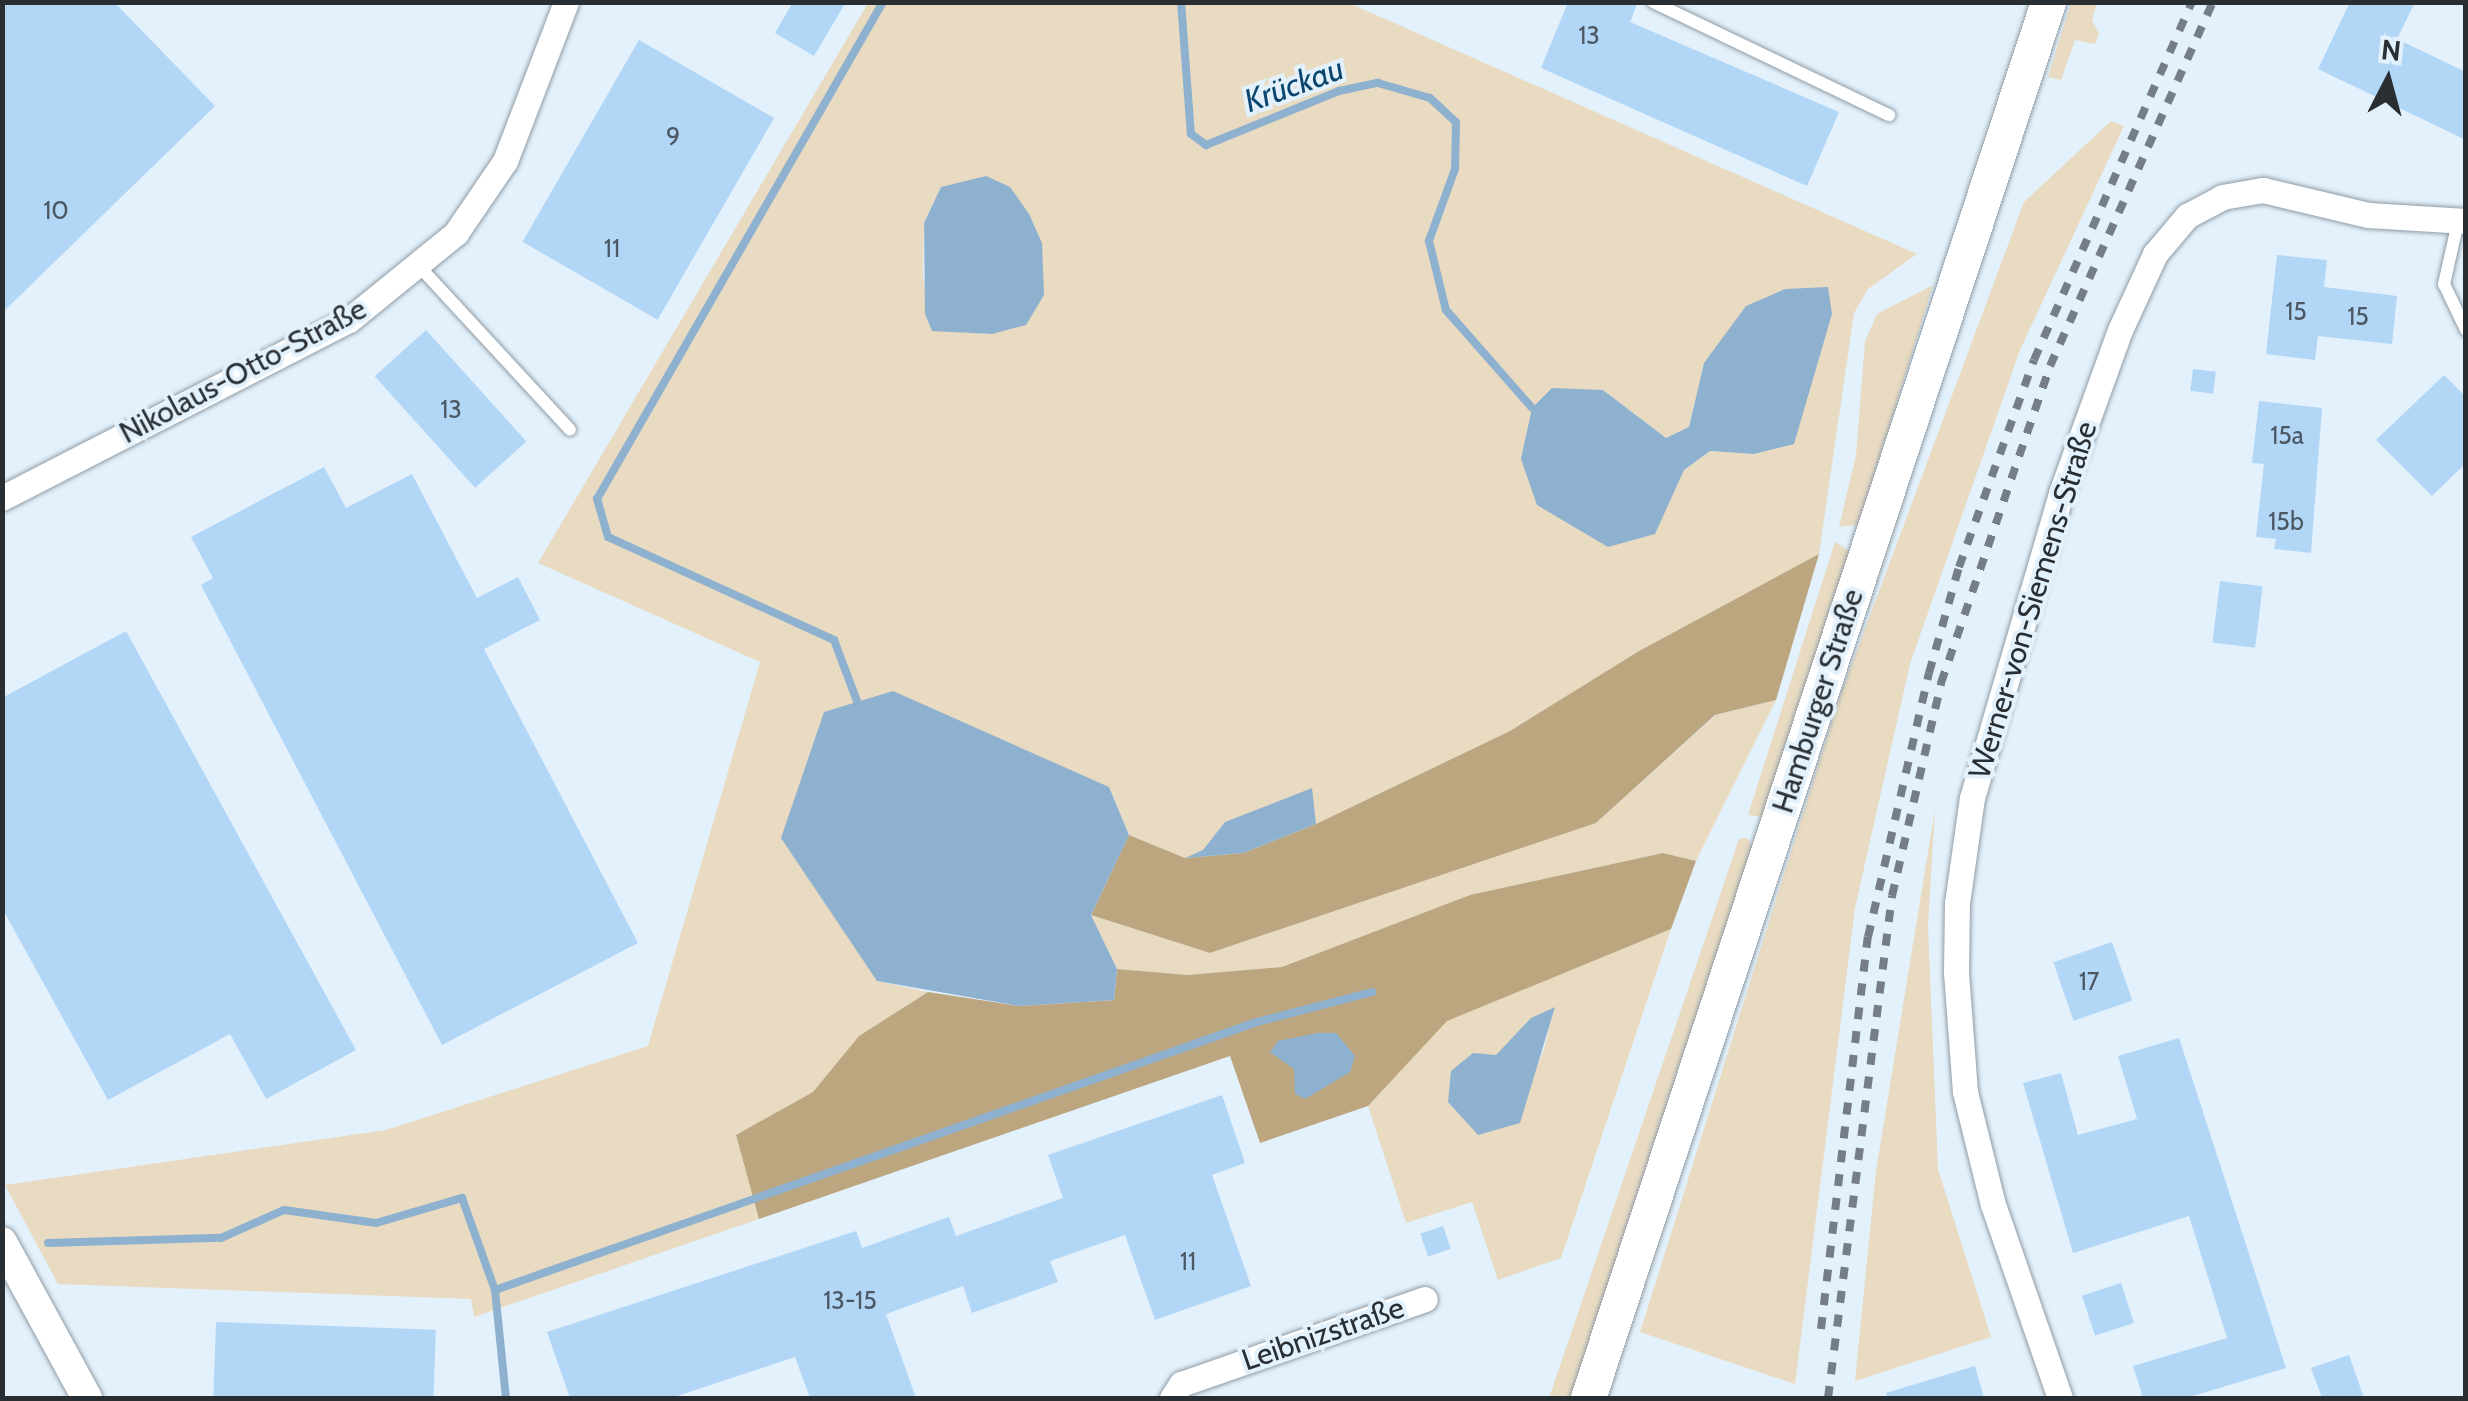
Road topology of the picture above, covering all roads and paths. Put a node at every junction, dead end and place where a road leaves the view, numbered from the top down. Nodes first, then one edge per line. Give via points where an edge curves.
1 (566, 2) edge
2 (1653, 2) edge
3 (2048, 2) edge
4 (1889, 115) dead end
5 (2462, 221) edge
6 (418, 265) junction
7 (2466, 330) edge
8 (570, 430) dead end
9 (2, 498) edge
10 (2, 1242) edge
11 (1424, 1299) dead end
12 (87, 1398) edge
13 (1172, 1398) edge
14 (1588, 1398) edge
15 (2060, 1398) edge

1 - 6 street, Nikolaus-Otto-Straße via 505,161 456,233
2 - 4 lane
3 - 14 main road, Hamburger Straße
5 - 7 lane via 2444,284
5 - 15 street, Werner-von-Siemens-Straße via 2368,215 2262,190 2222,197 2187,216 2155,254 2120,330 2061,493 1972,798 1957,904 1956,973 1965,1092 1993,1205
6 - 8 lane
6 - 9 street, Nikolaus-Otto-Straße via 349,320
10 - 12 street
11 - 13 street, Leibnizstraße via 1181,1384

